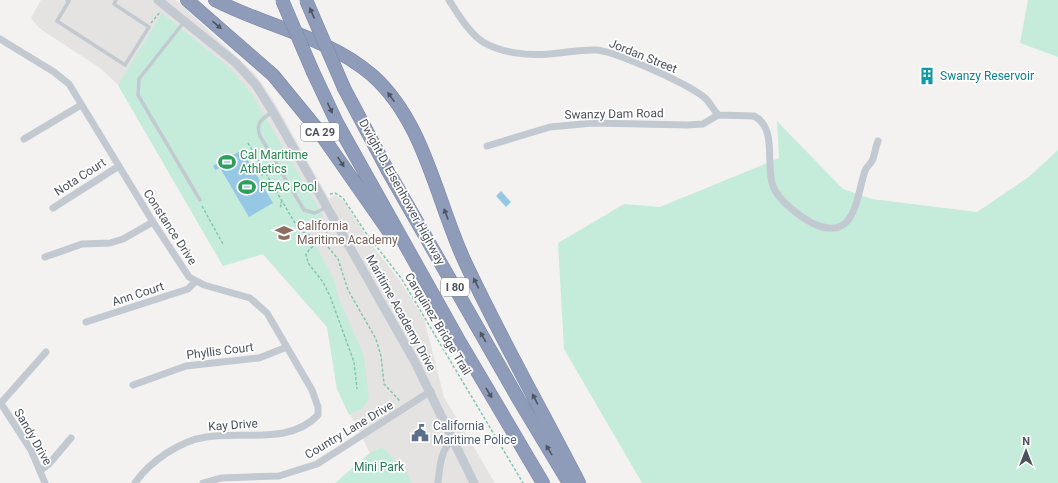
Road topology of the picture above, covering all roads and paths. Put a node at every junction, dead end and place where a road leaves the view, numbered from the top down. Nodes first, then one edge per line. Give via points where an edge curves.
1 (67, 0) edge
2 (116, 0) edge
3 (187, 0) edge
4 (215, 0) edge
5 (282, 0) edge
6 (306, 0) edge
7 (449, 0) edge
8 (161, 2) edge
9 (184, 21) junction
10 (149, 26) dead end
11 (0, 39) edge
12 (81, 105) junction
13 (273, 112) junction
14 (718, 115) junction
15 (24, 139) dead end
16 (878, 141) dead end
17 (248, 143) dead end
18 (488, 146) dead end
19 (119, 166) junction
20 (265, 172) junction
21 (261, 175) dead end
22 (322, 198) junction
23 (200, 200) joint
24 (282, 202) junction
25 (280, 207) dead end
26 (327, 207) junction
27 (54, 208) dead end
28 (153, 222) junction
29 (337, 224) junction
30 (319, 239) junction
31 (223, 244) dead end
32 (45, 257) dead end
33 (195, 282) junction
34 (428, 286) junction
35 (86, 322) dead end
36 (287, 347) junction
37 (46, 352) dead end
38 (133, 385) dead end
39 (357, 389) dead end
40 (431, 391) junction
41 (0, 403) edge
42 (405, 408) junction
43 (318, 416) joint
44 (71, 438) dead end
45 (454, 439) junction
46 (41, 470) junction
47 (45, 483) edge
48 (135, 483) edge
49 (203, 483) edge
50 (438, 483) edge
51 (474, 483) edge
52 (523, 483) edge
53 (543, 483) edge
54 (569, 483) edge
55 (579, 483) edge

1 - 2 lane via 69,2 57,20 125,65 149,27 114,4
3 -> 34 highway, CA 29 via 254,57 295,100
55 -> 4 highway via 466,263 415,134 388,92 373,76 340,52 312,38 237,12
5 -> 34 highway, Dwight D. Eisenhower Highway / I 80, bridge via 337,123
54 -> 6 highway, Dwight D. Eisenhower Highway / I 80, bridge via 392,177 344,88
7 - 14 street, Jordan Street via 472,32 483,42 519,53 547,54 598,50 635,63 688,87 707,100
8 - 9 street, Maritime Academy Drive
8 - 10 path via 156,18 154,17
9 - 13 street, Maritime Academy Drive via 236,63 256,85
9 - 23 lane via 139,79 138,96
11 - 12 street, Constance Drive via 69,84
12 - 15 street
12 - 19 street, Constance Drive
13 - 22 street, Maritime Academy Drive
13 - 26 lane via 259,122 260,136 304,210 315,214
14 - 16 street via 759,118 765,126 770,150 773,187 797,214 826,227 840,226 851,217 856,208 865,170 872,161
14 - 18 street, Swanzy Dam Road via 703,124 593,123 550,127
17 - 20 path
19 - 27 street, Nota Court
19 - 28 street, Constance Drive
20 - 21 path
20 - 24 path
22 - 26 street, Maritime Academy Drive
22 - 52 path, Carquinez Bridge Trail via 335,193 343,198 401,278
23 - 31 path
24 - 25 path
24 - 30 path via 300,231
26 - 29 street, Maritime Academy Drive
28 - 32 street via 123,239 110,243 82,244
28 - 33 street, Constance Drive via 189,277
29 - 30 path
29 - 40 street, Maritime Academy Drive
30 - 39 path via 306,254 308,263 330,296 354,362
30 - 42 path via 329,247 340,263 348,290 376,339 384,384
33 - 35 street, Ann Court via 188,289
33 - 36 street, Constance Drive via 250,298 267,313
34 -> 53 highway, Dwight D. Eisenhower Highway / I 80
36 - 38 street, Phyllis Court via 259,358 186,366
36 - 43 street, Constance Drive via 316,399
37 - 41 street
40 - 42 street, Country Lane Drive
40 - 45 street, Maritime Academy Drive
41 - 46 street, Sandy Drive
42 - 49 street, Country Lane Drive via 317,464 302,470 278,476 221,478
43 - 48 street, Kay Drive via 301,428 278,433 220,436 197,440 173,449 161,457
44 - 46 street
45 - 50 street via 442,453
45 - 51 street, Maritime Academy Drive
46 - 47 street, Sandy Drive

